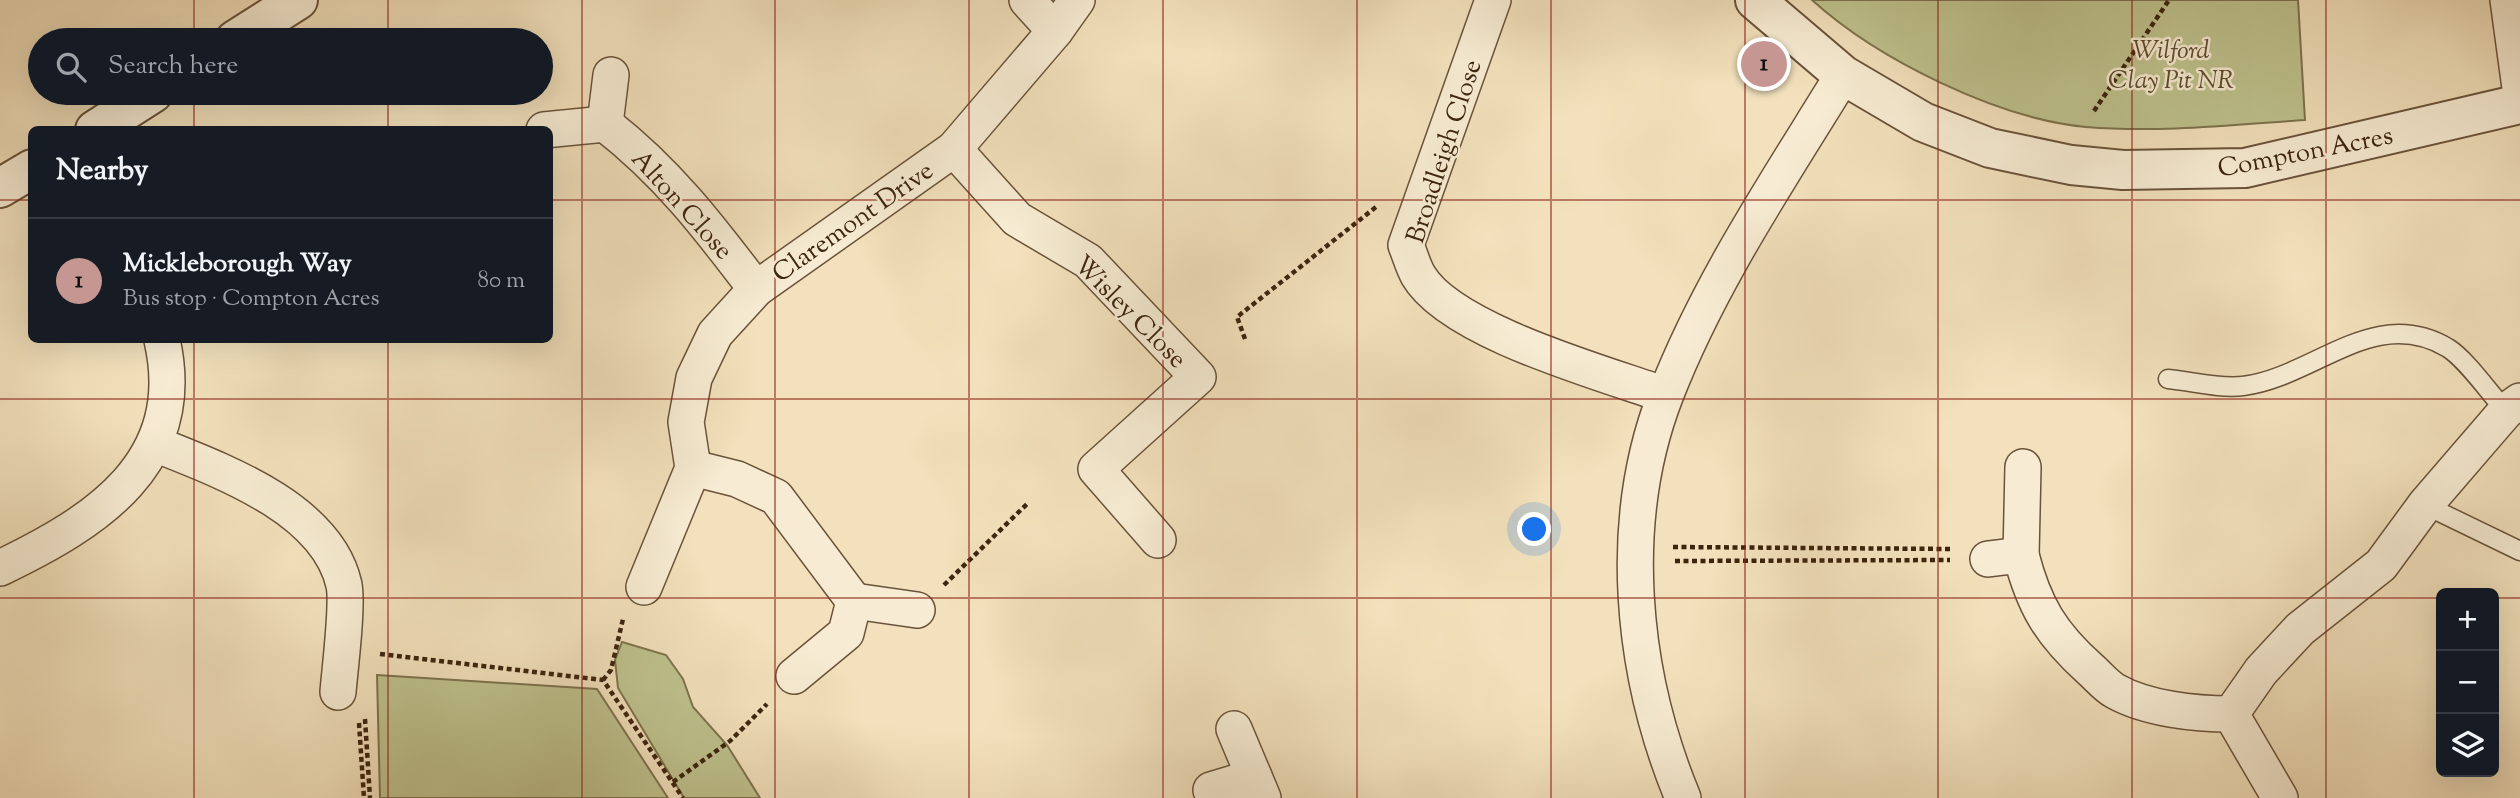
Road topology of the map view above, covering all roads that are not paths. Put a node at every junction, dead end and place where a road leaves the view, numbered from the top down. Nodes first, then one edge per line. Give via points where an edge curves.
1 (298, 0) edge
2 (1027, 0) edge
3 (1077, 0) edge
4 (1493, 0) edge
5 (1755, 0) edge
6 (2508, 0) edge
7 (254, 28) edge
8 (1055, 31) junction
9 (611, 75) dead end
10 (1843, 75) junction
11 (2520, 88) edge
12 (2520, 104) edge
13 (134, 105) edge
14 (605, 124) junction
15 (101, 126) edge
16 (553, 129) edge
17 (954, 149) junction
18 (28, 171) edge
19 (0, 188) edge
20 (756, 289) junction
21 (163, 343) edge
22 (2168, 379) dead end
23 (1665, 395) junction
24 (2513, 406) edge
25 (155, 444) junction
26 (2023, 467) dead end
27 (692, 468) junction
28 (2426, 505) junction
29 (1158, 540) dead end
30 (2520, 551) edge
31 (0, 568) edge
32 (644, 587) road end
33 (855, 601) junction
34 (917, 610) road end
35 (794, 676) road end
36 (338, 692) road end
37 (2231, 714) junction
38 (1234, 729) dead end
39 (1258, 788) edge
40 (1211, 790) dead end
41 (1680, 797) edge
42 (2280, 798) edge

1 - 7 street
2 - 8 street
3 - 8 street, Claremont Drive
4 - 23 street, Broadleigh Close via 1406,245 1418,276 1452,309 1486,330
5 - 10 street, Compton Acres
6 - 11 street
8 - 17 street, Claremont Drive
9 - 14 street
10 - 12 street, Compton Acres via 1923,122 1990,148 2071,165 2123,170 2245,168
10 - 23 street via 1710,296
13 - 15 street
14 - 16 street
14 - 20 street, Alton Close via 645,155 688,201
17 - 20 street, Claremont Drive
17 - 29 street, Wisley Close via 1017,219 1088,261 1198,377 1096,469
18 - 19 street
20 - 27 street, Claremont Drive via 715,334 694,378 686,422
21 - 25 street via 165,404
22 - 24 lane via 2242,386 2285,375 2370,337 2415,333 2450,349
23 - 41 street via 1639,498 1636,554 1639,634 1658,729
24 - 28 street
25 - 31 street via 137,475 101,511 66,535
25 - 36 street via 263,492 325,542 344,586
26 - 37 street via 2005,557 2070,651 2114,690 2173,710
27 - 32 street, Claremont Drive
27 - 33 street via 737,479 776,497
28 - 30 lane
28 - 37 street via 2381,565 2300,629 2261,671
33 - 34 street
33 - 35 street via 846,633
37 - 42 street
38 - 39 street
39 - 40 street

